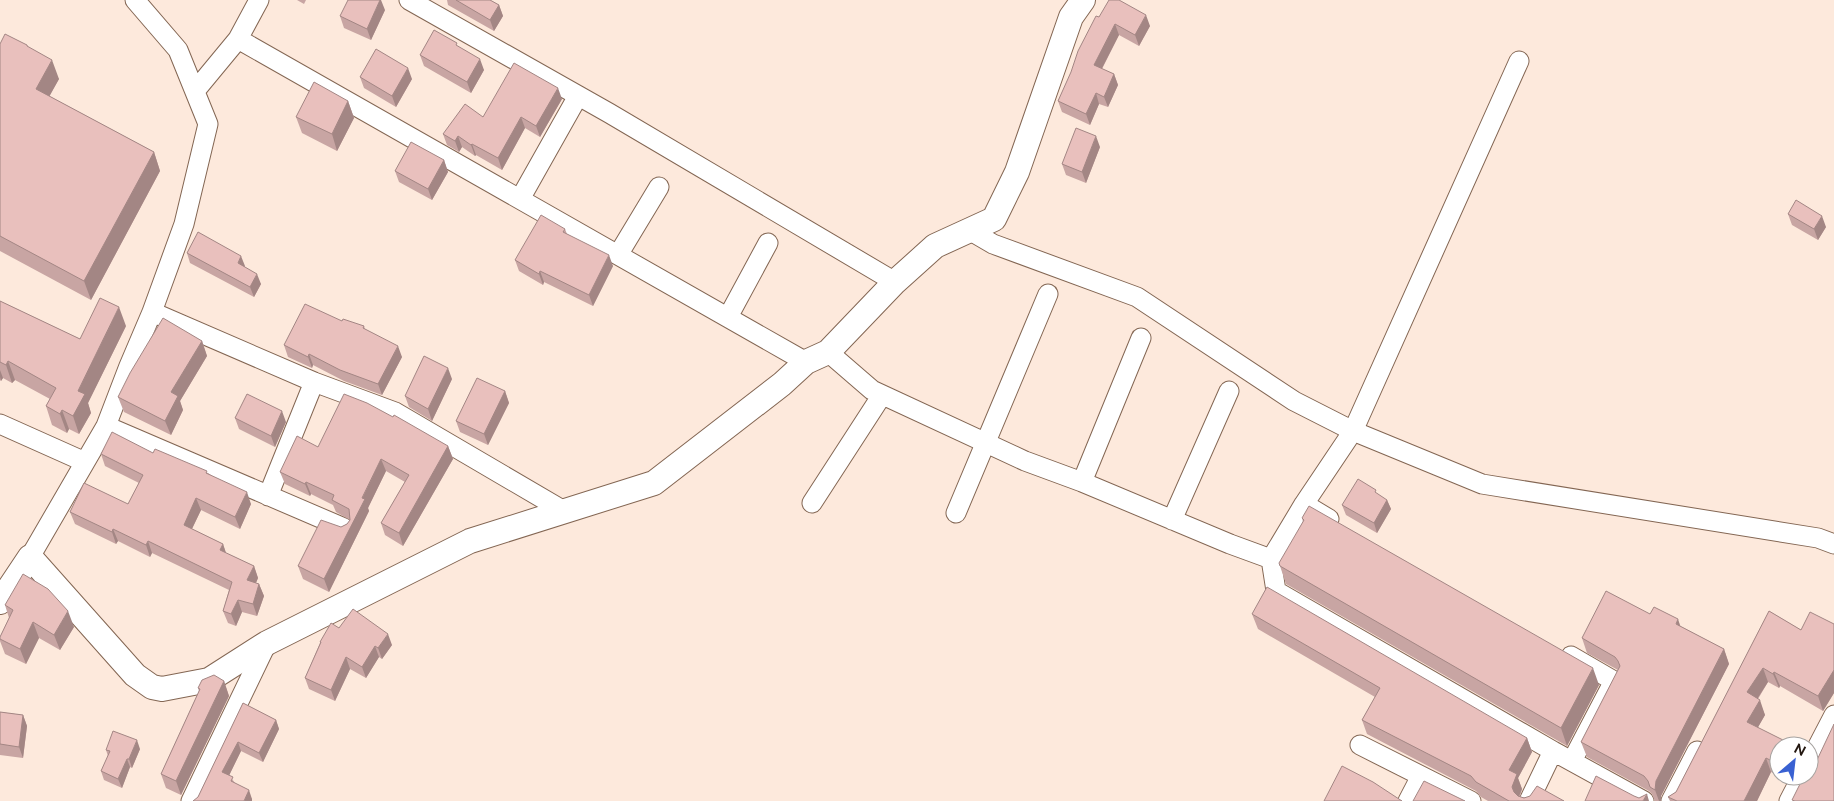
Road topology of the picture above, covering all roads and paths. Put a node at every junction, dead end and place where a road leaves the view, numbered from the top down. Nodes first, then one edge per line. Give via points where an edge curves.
1 (135, 0) edge
2 (259, 0) edge
3 (409, 0) edge
4 (1083, 0) edge
5 (238, 39) junction
6 (1519, 61) dead end
7 (195, 91) junction
8 (578, 96) junction
9 (659, 187) dead end
10 (520, 199) junction
11 (969, 230) junction
12 (768, 243) dead end
13 (618, 255) junction
14 (895, 282) junction
15 (1048, 294) dead end
16 (152, 312) junction
17 (728, 317) junction
18 (1141, 338) dead end
19 (828, 352) junction
20 (806, 362) junction
21 (314, 382) junction
22 (1229, 391) dead end
23 (882, 395) junction
24 (0, 424) edge
25 (106, 426) junction
26 (1353, 431) junction
27 (985, 443) junction
28 (85, 462) junction
29 (1082, 482) junction
30 (268, 496) junction
31 (812, 502) dead end
32 (1304, 504) junction
33 (564, 511) junction
34 (956, 513) dead end
35 (1172, 520) junction
36 (344, 528) edge
37 (1347, 529) edge
38 (1834, 544) edge
39 (30, 557) junction
40 (1271, 559) junction
41 (0, 602) edge
42 (267, 643) junction
43 (1554, 646) edge
44 (1834, 715) edge
45 (1707, 731) edge
46 (1819, 744) edge
47 (1360, 745) dead end
48 (1553, 751) junction
49 (1572, 761) junction
50 (1421, 776) junction
51 (1797, 786) edge
52 (191, 801) edge
53 (1408, 801) edge
54 (1471, 801) edge
55 (1529, 801) edge
56 (1644, 801) edge
57 (1671, 801) edge
58 (1789, 801) edge

1 - 7 street via 178,50
2 - 5 street
3 - 8 street
4 - 11 street via 1071,18 1017,172 994,219
5 - 7 street
5 - 10 street
6 - 26 street
7 - 16 street via 208,124 184,224
8 - 10 street
8 - 14 street
9 - 13 street
10 - 13 street
11 - 14 street via 935,246
11 - 26 street via 1002,247 1137,297 1294,401
12 - 17 street
13 - 17 street
14 - 19 street
15 - 27 street
16 - 21 street
16 - 25 street
17 - 20 street
18 - 29 street
19 - 20 street
19 - 23 street
20 - 33 street via 654,483
21 - 30 street
21 - 33 street via 395,412
22 - 35 street
23 - 27 street
23 - 31 street
24 - 28 street
25 - 28 street
25 - 30 street
26 - 32 street
26 - 38 street via 1482,484 1818,538
27 - 29 street
27 - 34 street
28 - 39 street
29 - 35 street
30 - 36 street
32 - 37 street
32 - 40 street
33 - 42 street via 470,541
35 - 40 street
39 - 41 street
39 - 42 street via 135,676 152,686 162,689 209,680
40 - 48 street via 1276,591
42 - 52 street
43 - 49 street via 1614,681
44 - 46 street
45 - 57 street
47 - 50 street
48 - 49 street
48 - 55 street
49 - 56 street
50 - 53 street
50 - 54 street
51 - 58 street

